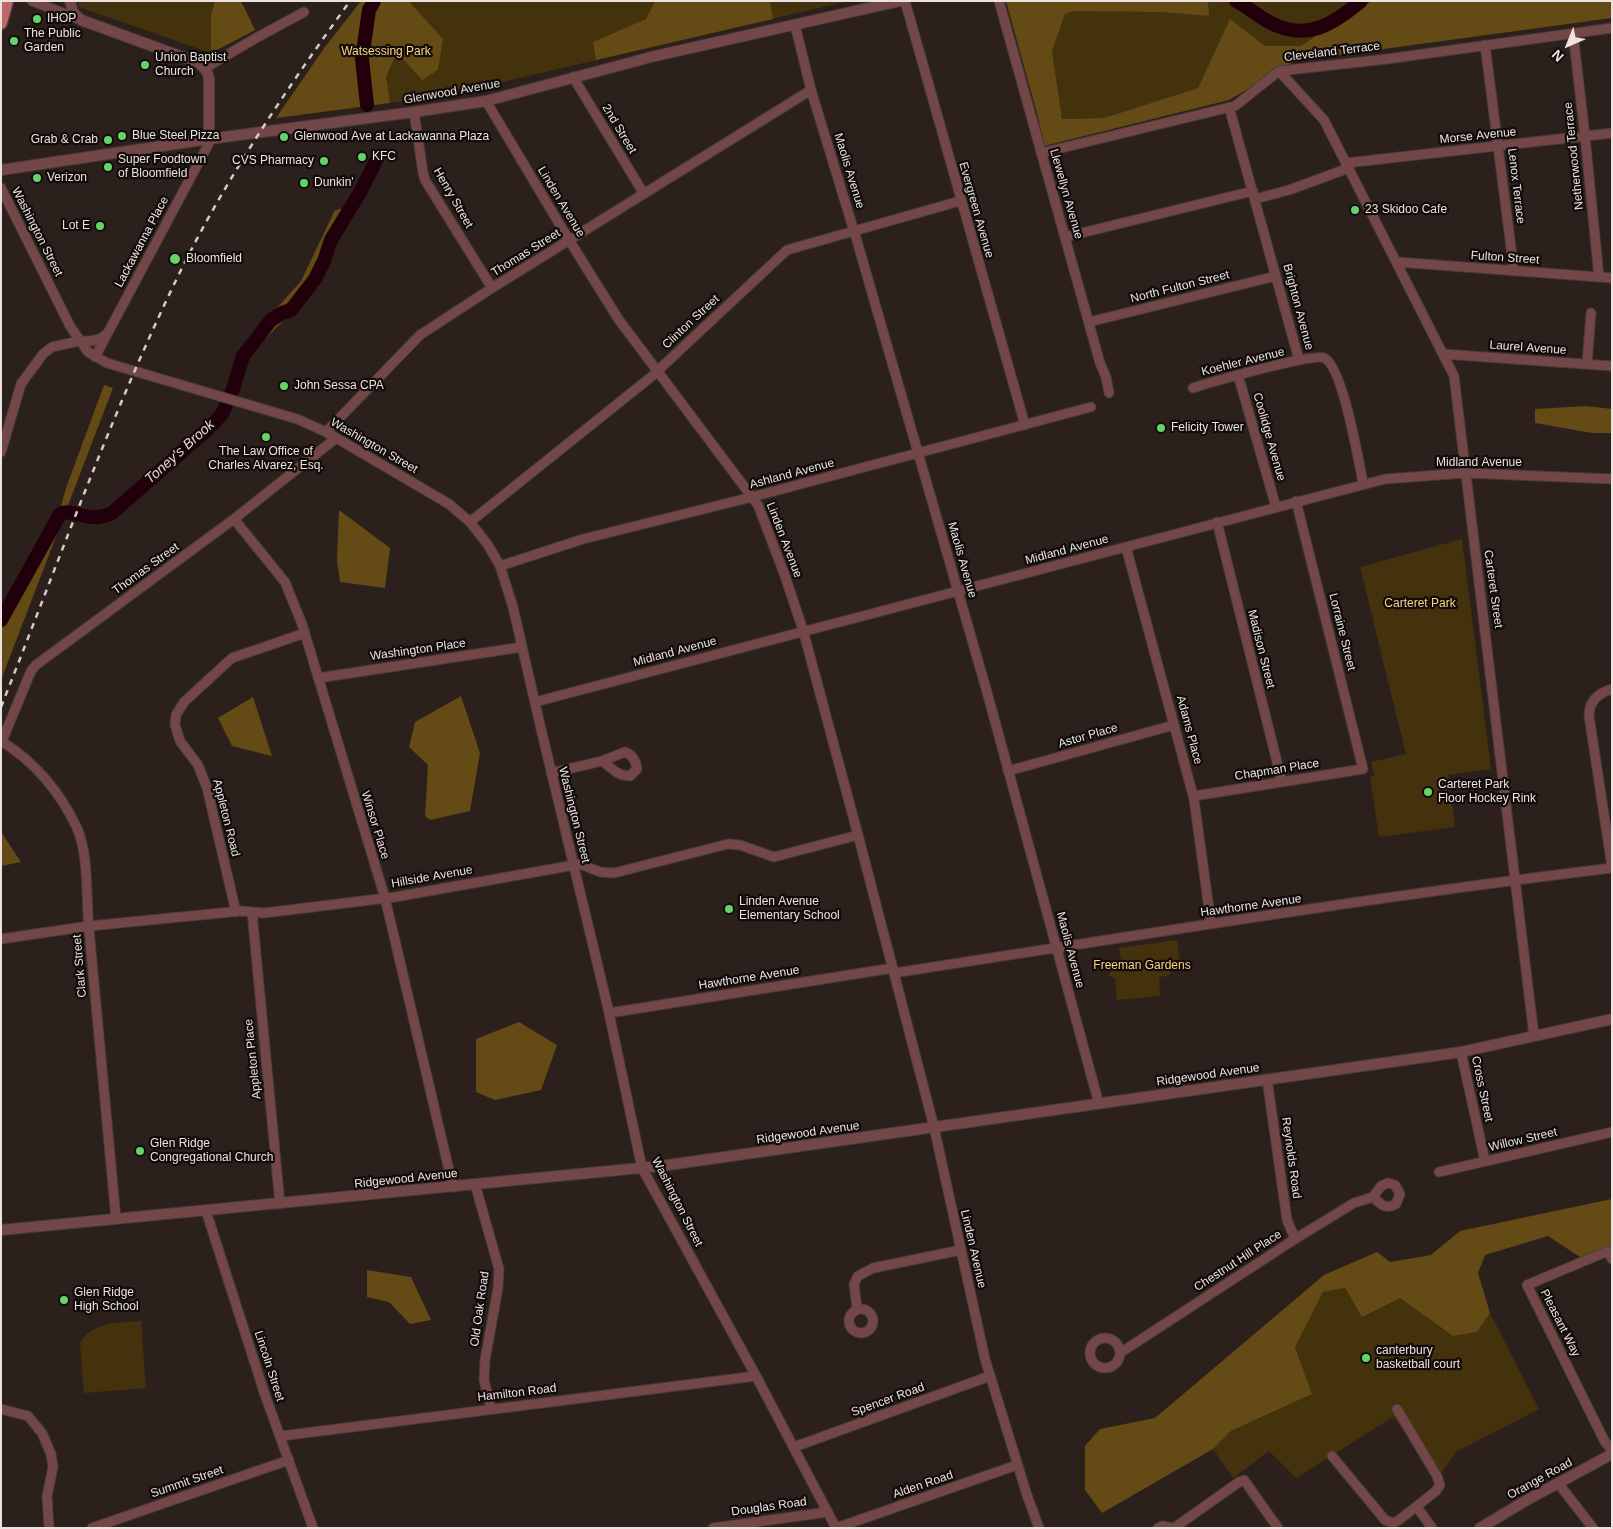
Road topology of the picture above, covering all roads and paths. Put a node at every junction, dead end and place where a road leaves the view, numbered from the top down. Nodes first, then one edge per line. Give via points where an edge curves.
1 (7, 1) edge
2 (32, 1) edge
3 (70, 1) edge
4 (900, 1) edge
5 (905, 1) edge
6 (999, 1) edge
7 (304, 12) dead end
8 (81, 20) junction
9 (1, 22) edge
10 (795, 24) junction
11 (1612, 28) edge
12 (1573, 33) junction
13 (1485, 45) junction
14 (205, 68) junction
15 (1279, 71) junction
16 (573, 77) junction
17 (811, 90) junction
18 (486, 101) junction
19 (1229, 107) junction
20 (414, 112) junction
21 (1612, 133) edge
22 (1586, 136) junction
23 (209, 139) junction
24 (1498, 146) junction
25 (1041, 153) junction
26 (1348, 166) junction
27 (1, 170) edge
28 (1, 188) edge
29 (644, 194) junction
30 (1254, 195) junction
31 (960, 201) junction
32 (854, 232) junction
33 (1065, 237) junction
34 (569, 240) junction
35 (1396, 262) junction
36 (1514, 271) junction
37 (1276, 276) junction
38 (1599, 277) junction
39 (1612, 278) edge
40 (492, 288) junction
41 (1591, 313) dead end
42 (1089, 322) junction
43 (107, 333) junction
44 (79, 341) junction
45 (1443, 354) junction
46 (95, 357) junction
47 (1299, 360) junction
48 (1587, 364) junction
49 (1612, 366) edge
50 (658, 371) junction
51 (1238, 375) junction
52 (1194, 388) dead end
53 (1109, 393) dead end
54 (1091, 407) dead end
55 (5, 425) edge
56 (1025, 425) junction
57 (326, 432) junction
58 (335, 439) junction
59 (1, 452) edge
60 (918, 453) junction
61 (1465, 473) junction
62 (1612, 479) edge
63 (1363, 483) junction
64 (752, 497) junction
65 (1296, 501) junction
66 (1276, 507) junction
67 (234, 519) junction
68 (470, 522) junction
69 (1217, 522) junction
70 (1126, 547) junction
71 (500, 566) junction
72 (958, 592) junction
73 (802, 630) junction
74 (305, 633) junction
75 (522, 647) junction
76 (318, 678) junction
77 (1612, 689) edge
78 (535, 702) junction
79 (1174, 725) junction
80 (2, 741) edge
81 (602, 761) dead end
82 (1363, 769) joint
83 (1008, 771) junction
84 (551, 773) junction
85 (1282, 782) junction
86 (1194, 796) junction
87 (858, 835) junction
88 (574, 865) junction
89 (1612, 868) edge
90 (1515, 880) junction
91 (384, 898) junction
92 (236, 912) junction
93 (252, 912) junction
94 (1212, 924) junction
95 (88, 926) junction
96 (1, 938) edge
97 (1057, 948) junction
98 (893, 970) junction
99 (609, 1013) junction
100 (1612, 1019) edge
101 (1534, 1036) junction
102 (1461, 1052) junction
103 (1267, 1079) junction
104 (1099, 1104) junction
105 (934, 1128) junction
106 (1612, 1132) edge
107 (1485, 1161) junction
108 (642, 1168) junction
109 (1439, 1172) dead end
110 (475, 1184) junction
111 (453, 1187) junction
112 (1373, 1197) dead end
113 (280, 1204) junction
114 (206, 1210) junction
115 (116, 1219) junction
116 (1, 1230) edge
117 (1295, 1239) junction
118 (961, 1250) junction
119 (1610, 1255) edge
120 (856, 1308) dead end
121 (1120, 1354) dead end
122 (756, 1376) junction
123 (990, 1376) junction
124 (1, 1409) edge
125 (490, 1409) junction
126 (1398, 1409) dead end
127 (280, 1436) junction
128 (794, 1447) junction
129 (1612, 1450) edge
130 (1612, 1454) edge
131 (1332, 1456) dead end
132 (289, 1460) junction
133 (1018, 1465) junction
134 (1558, 1483) junction
135 (1417, 1507) junction
136 (828, 1512) junction
137 (49, 1528) edge
138 (92, 1528) edge
139 (313, 1528) edge
140 (713, 1528) edge
141 (836, 1528) edge
142 (1039, 1528) edge
143 (1158, 1528) edge
144 (1173, 1528) edge
145 (1278, 1528) edge
146 (1432, 1528) edge
147 (1480, 1528) edge
148 (1593, 1528) edge

1 - 9 main road
2 - 8 street
3 - 8 street via 73,12
4 - 10 street, Glenwood Avenue
5 - 31 street, Evergreen Avenue
6 - 25 street, Llewellyn Avenue
7 - 14 street
8 - 14 street via 198,62
10 - 16 street, Glenwood Avenue
10 - 17 street, Maolis Avenue
11 - 12 street, Cleveland Terrace
12 - 13 street, Cleveland Terrace
12 - 22 street, Netherwood Terrace
13 - 15 street, Cleveland Terrace
13 - 24 street, Lenox Terrace
14 - 23 street via 209,79
15 - 19 street, Cleveland Terrace via 1242,101
15 - 26 street, Carteret Street via 1324,120
16 - 18 street, Glenwood Avenue
16 - 29 street, 2nd Street
17 - 29 street, Thomas Street
17 - 32 street, Maolis Avenue
18 - 20 street, Glenwood Avenue
18 - 34 street, Linden Avenue
19 - 25 street, Cleveland Terrace
19 - 30 street, Brighton Avenue
20 - 23 street, Glenwood Avenue
20 - 40 street, Henry Street via 425,180
21 - 22 street, Morse Avenue
22 - 24 street, Morse Avenue
22 - 38 street, Netherwood Terrace
23 - 27 street, Glenwood Avenue
23 - 43 street, Lackawanna Place
24 - 26 street, Morse Avenue
24 - 36 street, Lenox Terrace
25 - 33 street, Llewellyn Avenue
26 - 30 street, Morse Avenue via 1289,190
26 - 35 street, Carteret Street
28 - 44 street, Washington Street
29 - 34 street, Thomas Street
30 - 33 street, Morse Avenue
30 - 37 street, Brighton Avenue
31 - 32 street, Clinton Street
31 - 56 street, Evergreen Avenue
32 - 50 street, Clinton Street via 787,250
32 - 60 street, Maolis Avenue
33 - 42 street, Llewellyn Avenue
34 - 40 street, Thomas Street
34 - 50 street, Linden Avenue via 619,320
35 - 36 street, Fulton Street
35 - 45 street, Carteret Street
36 - 38 street, Fulton Street
37 - 42 street, North Fulton Street
37 - 47 street, Brighton Avenue
38 - 39 street, Fulton Street
40 - 57 street, Thomas Street via 420,335
41 - 48 street
42 - 53 street, Llewellyn Avenue
43 - 44 street via 90,341
43 - 46 street, Lackawanna Place
44 - 46 street, Washington Street
44 - 55 street via 52,347 43,354 21,384
45 - 48 street, Laurel Avenue
45 - 61 street, Carteret Street via 1454,376
46 - 57 street, Washington Street via 297,419
47 - 51 street, Koehler Avenue
47 - 63 street, Brighton Avenue via 1323,357 1332,364 1349,414
48 - 49 street, Laurel Avenue
50 - 64 street, Linden Avenue
50 - 68 street, Clinton Street
51 - 52 street, Koehler Avenue
51 - 66 street, Coolidge Avenue
54 - 56 street, Ashland Avenue
55 - 59 street
56 - 60 street, Ashland Avenue
57 - 58 street, Washington Street
58 - 67 street, Thomas Street
58 - 68 street, Washington Street via 449,504
60 - 64 street, Ashland Avenue
60 - 72 street, Maolis Avenue
61 - 62 street, Midland Avenue
61 - 63 street, Midland Avenue
61 - 90 street, Carteret Street
63 - 65 street, Midland Avenue
64 - 71 street, Ashland Avenue via 583,539
64 - 73 street, Linden Avenue via 785,576
65 - 66 street, Midland Avenue
65 - 82 street, Lorraine Street
66 - 69 street, Midland Avenue
67 - 74 street, Winsor Place via 285,582
67 - 80 street, Thomas Street via 36,665
68 - 71 street, Washington Street
69 - 70 street, Midland Avenue
69 - 85 street, Madison Street
70 - 72 street, Midland Avenue
70 - 79 street, Adams Place
71 - 75 street, Washington Street
72 - 73 street, Midland Avenue
72 - 83 street, Maolis Avenue
73 - 78 street, Midland Avenue
73 - 87 street, Linden Avenue
74 - 76 street, Winsor Place
74 - 92 street, Appleton Road via 232,658 184,702 176,715 174,726 180,741 198,765 208,788
75 - 76 street, Washington Place
75 - 78 street, Washington Street
76 - 91 street, Winsor Place
77 - 89 street via 1594,699 1589,716
78 - 84 street, Washington Street
79 - 83 street, Astor Place
79 - 86 street, Adams Place
80 - 95 street, Clark Street via 46,779 77,829 84,849
81 - 84 street
82 - 85 street, Chapman Place
83 - 97 street, Maolis Avenue
84 - 88 street, Washington Street
85 - 86 street, Chapman Place
86 - 94 street, Adams Place
87 - 88 street, Hillside Avenue via 774,857 728,844 614,873
87 - 98 street, Linden Avenue
88 - 91 street, Hillside Avenue
88 - 99 street, Washington Street
89 - 90 street, Hawthorne Avenue
90 - 94 street, Hawthorne Avenue
90 - 101 street, Carteret Street
91 - 93 street, Hillside Avenue
91 - 111 street, Winsor Place
92 - 93 street, Hillside Avenue
92 - 95 street, Hillside Avenue
93 - 113 street, Appleton Place
94 - 97 street, Hawthorne Avenue
95 - 96 street, Hillside Avenue
95 - 115 street, Clark Street
97 - 98 street, Hawthorne Avenue
97 - 104 street, Maolis Avenue
98 - 99 street, Hawthorne Avenue
98 - 105 street, Linden Avenue
99 - 108 street, Washington Street
100 - 101 street, Ridgewood Avenue
101 - 102 street, Ridgewood Avenue
102 - 103 street, Ridgewood Avenue
102 - 107 street, Cross Street
103 - 104 street, Ridgewood Avenue
103 - 117 street, Reynolds Road via 1287,1220
104 - 105 street, Ridgewood Avenue
105 - 108 street, Ridgewood Avenue
105 - 118 street, Linden Avenue
106 - 107 street, Willow Street
107 - 109 street, Willow Street
108 - 110 street, Ridgewood Avenue
108 - 122 street, Washington Street
110 - 111 street, Ridgewood Avenue
110 - 125 street, Old Oak Road via 500,1269 485,1360 484,1380
111 - 113 street, Ridgewood Avenue
112 - 117 street, Chestnut Hill Place via 1354,1203
113 - 114 street, Ridgewood Avenue
114 - 115 street, Ridgewood Avenue
114 - 127 street, Lincoln Street
115 - 116 street, Ridgewood Avenue
117 - 121 street, Chestnut Hill Place
118 - 120 street via 865,1272 854,1284
118 - 123 street, Linden Avenue
119 - 129 street, Pleasant Way via 1526,1285 1605,1442
122 - 125 street, Hamilton Road
122 - 128 street, Washington Street
123 - 128 street, Spencer Road
123 - 133 street, Linden Avenue
124 - 137 street via 28,1416 42,1433 51,1454 53,1468 47,1496
125 - 127 street, Hamilton Road
126 - 135 street via 1439,1483 1436,1491
127 - 132 street, Lincoln Street
128 - 136 street, Washington Street
130 - 134 street, Orange Road
131 - 135 street via 1385,1520 1393,1523
132 - 138 street, Summit Street
132 - 139 street, Lincoln Street
133 - 141 street, Alden Road
133 - 142 street, Linden Avenue
134 - 147 street, Orange Road
134 - 148 street
135 - 146 street
136 - 140 street, Douglas Road
136 - 141 street, Washington Street
143 - 144 street
144 - 145 street via 1244,1480

